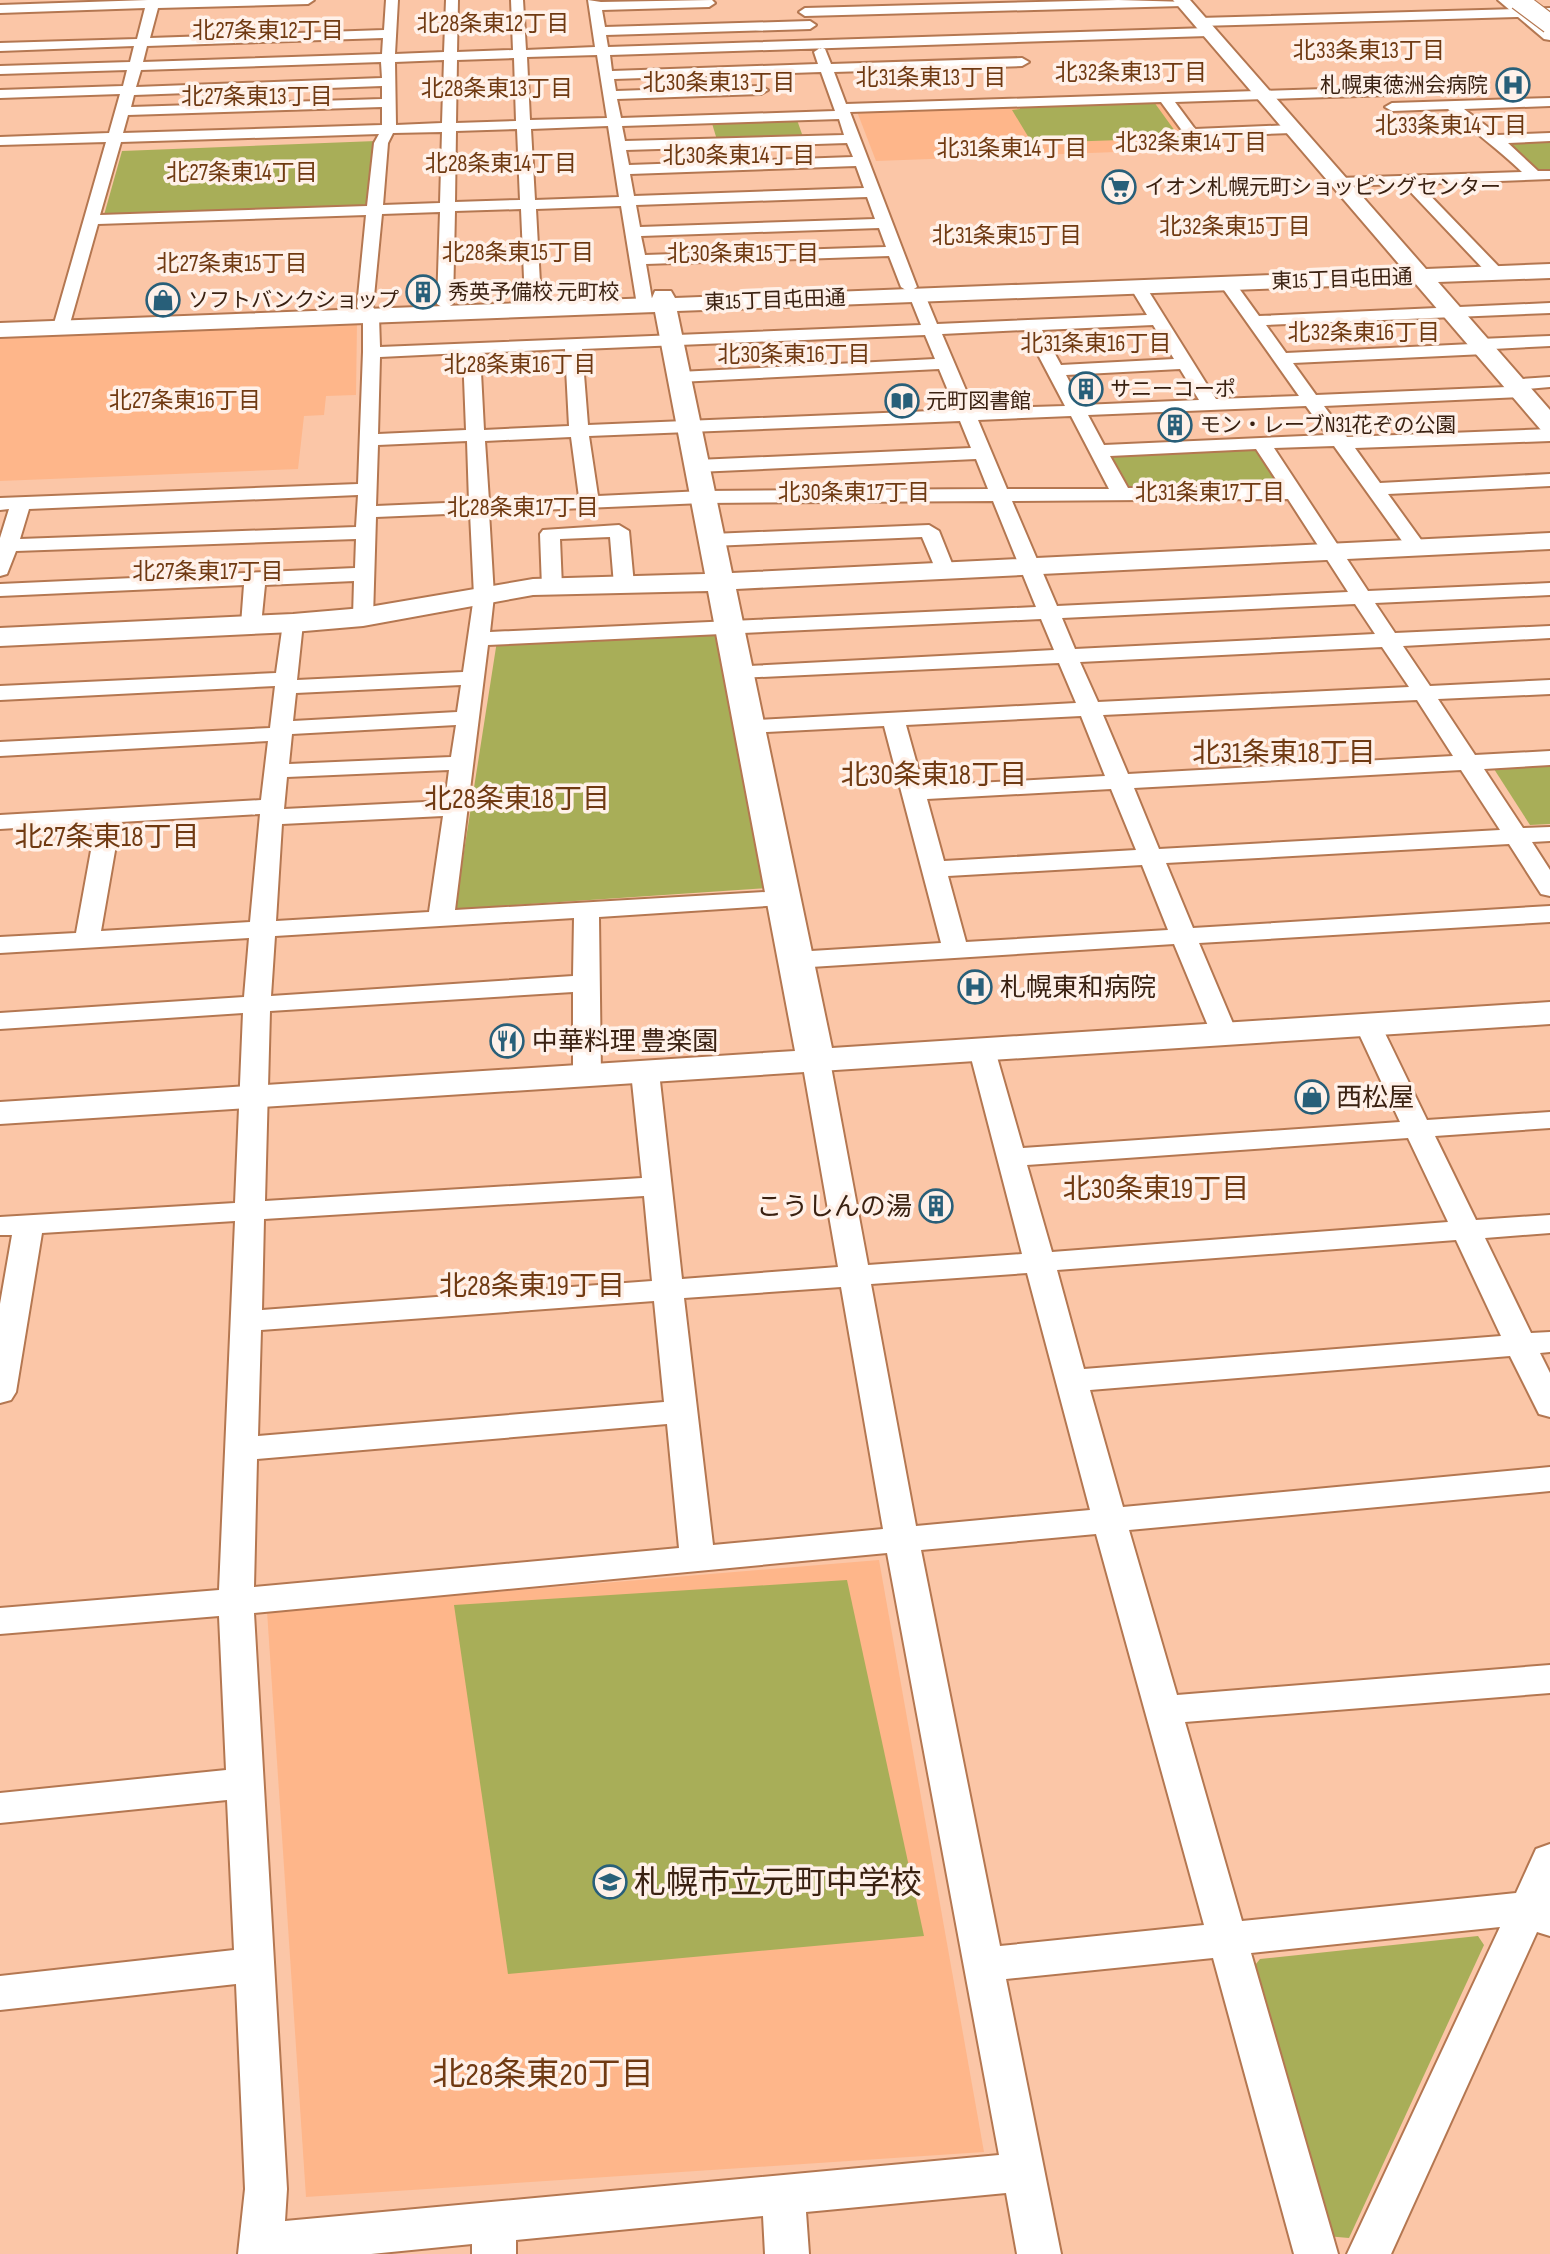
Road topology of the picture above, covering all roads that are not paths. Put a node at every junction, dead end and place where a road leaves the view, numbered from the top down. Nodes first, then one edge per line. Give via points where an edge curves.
1 (282, 0) edge
2 (308, 0) edge
3 (452, 0) edge
4 (517, 0) edge
5 (1506, 0) edge
6 (1545, 0) edge
7 (225, 1) edge
8 (154, 2) edge
9 (1525, 4) edge
10 (1550, 4) edge
11 (1346, 7) dead end
12 (0, 9) edge
13 (712, 11) edge
14 (805, 12) edge
15 (1550, 12) edge
16 (596, 14) edge
17 (389, 17) edge
18 (1356, 17) junction
19 (994, 18) edge
20 (1199, 18) edge
21 (1548, 30) edge
22 (1525, 32) dead end
23 (1373, 34) dead end
24 (142, 43) junction
25 (817, 45) junction
26 (0, 47) edge
27 (602, 51) junction
28 (520, 54) junction
29 (451, 56) junction
30 (388, 58) junction
31 (136, 66) junction
32 (826, 69) junction
33 (0, 70) edge
34 (606, 75) junction
35 (1404, 76) dead end
36 (387, 82) junction
37 (289, 86) junction
38 (1037, 86) dead end
39 (128, 90) junction
40 (780, 90) dead end
41 (1419, 90) junction
42 (1263, 92) junction
43 (0, 94) edge
44 (609, 95) junction
45 (1164, 97) junction
46 (1046, 101) junction
47 (1550, 102) edge
48 (387, 103) junction
49 (1443, 105) junction
50 (285, 106) junction
51 (1382, 107) dead end
52 (1303, 110) dead end
53 (122, 111) junction
54 (841, 111) junction
55 (613, 121) junction
56 (523, 124) junction
57 (449, 126) junction
58 (388, 128) junction
59 (1292, 129) junction
60 (114, 137) junction
61 (1550, 137) edge
62 (852, 139) junction
63 (1496, 139) junction
64 (0, 141) edge
65 (617, 146) junction
66 (861, 161) junction
67 (622, 170) junction
68 (1542, 175) edge
69 (1406, 180) junction
70 (1339, 182) junction
71 (872, 192) junction
72 (627, 201) junction
73 (528, 205) junction
74 (448, 208) junction
75 (372, 211) junction
76 (90, 220) junction
77 (884, 223) junction
78 (632, 232) junction
79 (895, 251) junction
80 (637, 260) junction
81 (1550, 262) edge
82 (1492, 269) junction
83 (1550, 271) edge
84 (1418, 272) junction
85 (1227, 283) junction
86 (1138, 286) junction
87 (913, 291) junction
88 (654, 300) junction
89 (533, 301) junction
90 (446, 304) junction
91 (1550, 308) edge
92 (368, 311) junction
93 (1452, 312) junction
94 (1158, 320) junction
95 (0, 321) edge
96 (1254, 321) junction
97 (63, 323) junction
98 (1031, 325) junction
99 (931, 329) junction
100 (0, 330) edge
101 (671, 340) junction
102 (1550, 341) edge
103 (573, 344) junction
104 (1482, 346) junction
105 (471, 348) junction
106 (372, 352) junction
107 (1281, 358) junction
108 (945, 364) junction
109 (1185, 365) junction
110 (1055, 370) junction
111 (679, 377) junction
112 (1550, 382) edge
113 (1517, 388) junction
114 (1310, 399) junction
115 (1210, 404) junction
116 (1077, 411) junction
117 (967, 415) junction
118 (1550, 425) edge
119 (689, 427) junction
120 (579, 432) junction
121 (477, 435) junction
122 (1550, 435) edge
123 (368, 440) junction
124 (1341, 442) junction
125 (1262, 444) junction
126 (1098, 451) junction
127 (983, 453) junction
128 (697, 466) junction
129 (1550, 480) edge
130 (366, 489) junction
131 (1374, 489) junction
132 (1293, 493) junction
133 (1121, 494) junction
134 (1000, 495) junction
135 (703, 497) junction
136 (589, 501) junction
137 (0, 503) edge
138 (21, 503) junction
139 (479, 506) junction
140 (366, 512) junction
141 (366, 533) junction
142 (712, 540) junction
143 (1550, 541) edge
144 (4, 546) edge
145 (1417, 548) junction
146 (1332, 551) junction
147 (1030, 567) junction
148 (0, 570) edge
149 (945, 571) junction
150 (366, 575) junction
151 (255, 579) junction
152 (720, 581) junction
153 (624, 584) junction
154 (552, 587) junction
155 (1550, 589) edge
156 (0, 590) edge
157 (484, 596) junction
158 (1362, 599) junction
159 (1049, 613) junction
160 (363, 617) junction
161 (293, 623) junction
162 (251, 625) junction
163 (729, 628) junction
164 (1550, 632) edge
165 (0, 637) edge
166 (479, 639) junction
167 (1389, 640) junction
168 (1067, 656) junction
169 (738, 672) junction
170 (473, 678) junction
171 (287, 683) junction
172 (1550, 687) edge
173 (0, 693) edge
174 (1423, 693) junction
175 (1089, 709) junction
176 (466, 718) junction
177 (893, 719) junction
178 (749, 726) junction
179 (281, 731) junction
180 (0, 750) edge
181 (1550, 758) edge
182 (1468, 762) junction
183 (460, 763) junction
184 (276, 771) junction
185 (1119, 781) junction
186 (915, 793) junction
187 (454, 808) junction
188 (271, 812) junction
189 (110, 814) junction
190 (0, 822) edge
191 (1550, 834) edge
192 (1516, 836) junction
193 (1151, 857) junction
194 (935, 869) junction
195 (1550, 889) edge
196 (783, 898) junction
197 (586, 910) junction
198 (1550, 914) edge
199 (440, 919) junction
200 (262, 929) junction
201 (1184, 937) junction
202 (87, 940) junction
203 (0, 945) edge
204 (956, 950) junction
205 (795, 960) junction
206 (586, 983) junction
207 (257, 1003) junction
208 (1550, 1013) edge
209 (0, 1021) edge
210 (1367, 1023) junction
211 (1224, 1033) junction
212 (982, 1050) junction
213 (816, 1061) junction
214 (645, 1072) junction
215 (587, 1077) junction
216 (255, 1095) junction
217 (0, 1113) edge
218 (1550, 1120) edge
219 (1416, 1129) junction
220 (1011, 1157) junction
221 (657, 1186) junction
222 (248, 1211) junction
223 (1550, 1224) edge
224 (15, 1225) edge
225 (1465, 1230) junction
226 (1040, 1262) junction
227 (856, 1275) junction
228 (668, 1290) junction
229 (248, 1321) junction
230 (1535, 1343) edge
231 (1073, 1381) junction
232 (0, 1392) edge
233 (1550, 1406) edge
234 (681, 1412) junction
235 (241, 1450) junction
236 (1550, 1479) edge
237 (1110, 1522) junction
238 (902, 1541) junction
239 (697, 1558) junction
240 (236, 1602) junction
241 (0, 1621) edge
242 (1550, 1679) edge
243 (1165, 1710) junction
244 (245, 1783) junction
245 (0, 1808) edge
246 (1550, 1860) edge
247 (1538, 1914) edge
248 (1228, 1940) junction
249 (253, 1965) junction
250 (983, 1965) junction
251 (0, 1993) edge
252 (1023, 2172) junction
253 (783, 2195) junction
254 (494, 2239) edge
255 (261, 2249) edge
256 (787, 2254) edge
257 (1039, 2254) edge
258 (1316, 2254) edge
259 (1369, 2254) edge

1 - 2 street
1 - 7 street
3 - 29 street
4 - 28 street
5 - 9 main road
6 - 10 main road
7 - 8 street
8 - 12 street
8 - 24 street
9 - 15 main road
9 - 18 street
9 - 21 main road
11 - 18 street
13 - 14 street
13 - 16 street
13 - 16 street
14 - 19 street
14 - 25 street
16 - 27 street
17 - 24 street
17 - 30 street
18 - 20 street
18 - 23 street
19 - 20 street
19 - 20 street
19 - 25 street
19 - 32 street via 1025,66
20 - 42 main road
21 - 22 street
24 - 26 street
24 - 31 street
25 - 27 street
25 - 32 street
27 - 28 street
27 - 34 street
28 - 29 street
28 - 56 street
29 - 30 street
29 - 57 street
30 - 31 street
30 - 36 street
31 - 33 street
31 - 39 street
32 - 34 street
32 - 54 street
34 - 44 street
35 - 41 street
36 - 37 street
36 - 48 street
37 - 39 street
37 - 50 street
38 - 46 street
39 - 43 street
39 - 53 street
40 - 44 street
41 - 42 street
41 - 49 street
42 - 45 street
42 - 52 street
42 - 59 main road
44 - 55 street
45 - 46 street
45 - 59 street via 1191,133
46 - 54 street
47 - 49 street
48 - 50 street
48 - 58 street
49 - 51 street
49 - 63 street
50 - 53 street
53 - 60 street
54 - 55 street
54 - 62 street
55 - 56 street
55 - 65 street
56 - 57 street
56 - 73 street
57 - 58 street
57 - 74 street
58 - 60 street
58 - 75 street via 380,143
59 - 70 main road
60 - 64 street
60 - 76 street
61 - 63 street
62 - 65 street
62 - 66 street
63 - 68 street
65 - 67 street
66 - 67 street
66 - 71 street
67 - 72 street
68 - 69 street
69 - 70 street
69 - 82 street
70 - 84 main road
71 - 72 street
71 - 77 street
72 - 73 street
72 - 78 street
73 - 74 street
73 - 89 street
74 - 75 street
74 - 90 street
75 - 76 street
75 - 92 street
76 - 97 street
77 - 78 street
77 - 79 street
78 - 80 street
79 - 80 street
79 - 87 street
80 - 88 street
81 - 82 main road, 東15丁目屯田通
82 - 83 main road, 東15丁目屯田通
82 - 84 main road, 東15丁目屯田通
84 - 85 main road, 東15丁目屯田通
84 - 87 main road, 東15丁目屯田通
84 - 93 main road
85 - 86 main road, 東15丁目屯田通
85 - 96 street
86 - 87 main road, 東15丁目屯田通
86 - 94 street
87 - 88 main road, 東15丁目屯田通
87 - 99 street
88 - 89 main road, 東15丁目屯田通
88 - 92 main road, 東15丁目屯田通
88 - 101 main road
89 - 90 main road, 東15丁目屯田通
90 - 92 main road, 東15丁目屯田通
91 - 93 street
92 - 97 main road, 東15丁目屯田通
92 - 106 street
93 - 96 street
93 - 104 main road
94 - 98 street
94 - 109 street
95 - 97 main road, 東15丁目屯田通
96 - 107 street
97 - 100 main road, 東15丁目屯田通
98 - 99 street
98 - 110 street
99 - 101 street
99 - 108 street
101 - 103 street
101 - 111 main road
102 - 104 street
103 - 105 street
103 - 120 street
104 - 107 street
104 - 113 main road
105 - 106 street
105 - 121 street
106 - 123 street
107 - 114 street
108 - 111 street
108 - 117 street
109 - 110 street
109 - 115 street
110 - 116 street
111 - 119 main road
112 - 113 street
113 - 114 street
113 - 118 main road
114 - 115 street
114 - 124 street
115 - 116 street
116 - 117 street
116 - 126 street
117 - 119 street
117 - 127 street
119 - 120 street
119 - 128 main road
120 - 121 street
120 - 136 street
121 - 123 street
121 - 139 street
122 - 124 street
123 - 130 street
124 - 125 street
124 - 131 street
125 - 126 street
125 - 132 street
126 - 133 street
127 - 128 street
127 - 134 street
128 - 135 main road
129 - 131 street
130 - 138 street
130 - 140 street
131 - 145 street
132 - 133 street
132 - 146 street
133 - 134 street
134 - 135 street
134 - 147 street
135 - 136 street
135 - 142 main road
136 - 139 street
137 - 138 street
138 - 144 street
139 - 140 street
139 - 157 street
140 - 141 street
141 - 144 street
141 - 150 street
142 - 149 street via 929,531
142 - 152 main road
143 - 145 main road
144 - 148 street
145 - 146 main road
146 - 147 main road
146 - 158 street
147 - 149 main road
147 - 159 street
149 - 152 main road
150 - 151 street
150 - 160 street
151 - 156 street
151 - 162 street
152 - 153 main road
152 - 163 main road
153 - 154 main road
153 - 154 street via 620,531 550,534
154 - 157 main road
155 - 158 street
157 - 160 main road
157 - 166 street
158 - 159 street
158 - 167 street
159 - 163 street
159 - 168 street
160 - 161 main road
161 - 162 main road
161 - 171 street
162 - 165 main road
163 - 166 street
163 - 169 main road
164 - 167 street
166 - 170 street
167 - 168 street
167 - 174 street
168 - 169 street
168 - 175 street
169 - 178 main road
170 - 171 street
170 - 176 street
171 - 173 street
171 - 179 street
172 - 174 street
174 - 175 street
174 - 182 street
175 - 177 street
175 - 185 street
176 - 179 street
176 - 183 street
177 - 178 street
177 - 186 street
178 - 196 main road
179 - 180 street
179 - 184 street
181 - 182 street
182 - 185 street
182 - 192 street
183 - 184 street
183 - 187 street
184 - 188 street
185 - 186 street
185 - 193 street
186 - 194 street
187 - 188 street
187 - 199 street
188 - 189 street
188 - 200 street
189 - 190 street
189 - 202 street
191 - 192 street
192 - 193 street
192 - 195 street
193 - 194 street
193 - 201 street
194 - 204 street
196 - 197 street
196 - 205 main road
197 - 199 street
197 - 206 street
198 - 201 street
199 - 200 street
200 - 202 street
200 - 207 street
201 - 204 street
201 - 211 street
202 - 203 street
204 - 205 street
205 - 213 main road
206 - 207 street
206 - 215 street
207 - 209 street
207 - 216 street
208 - 210 main road
210 - 211 main road
210 - 219 street
211 - 212 main road
212 - 213 main road
212 - 220 street
213 - 214 main road
213 - 227 street
214 - 215 main road
214 - 221 street
215 - 216 main road
216 - 217 main road
216 - 222 street
218 - 219 street
219 - 220 street
219 - 225 street
220 - 226 street
221 - 222 street
221 - 228 street
222 - 224 street
222 - 229 street
223 - 225 street
224 - 232 street
225 - 226 street
225 - 230 street
226 - 227 street
226 - 231 street
227 - 228 street
227 - 238 street
228 - 229 street
228 - 234 street
229 - 235 street
230 - 231 street
230 - 233 street
231 - 237 street
234 - 235 street
234 - 239 street
235 - 240 street
236 - 237 street
237 - 238 street
237 - 243 street
238 - 239 street
238 - 250 street
239 - 240 street
240 - 241 street
240 - 244 street
242 - 243 street
243 - 248 street
244 - 245 street
244 - 249 street
246 - 247 street
247 - 248 street
247 - 259 street
248 - 250 street
248 - 258 street
249 - 251 street
249 - 255 street via 266,2189
250 - 252 street
252 - 253 street
252 - 257 street
253 - 254 street
253 - 256 street
254 - 255 street

